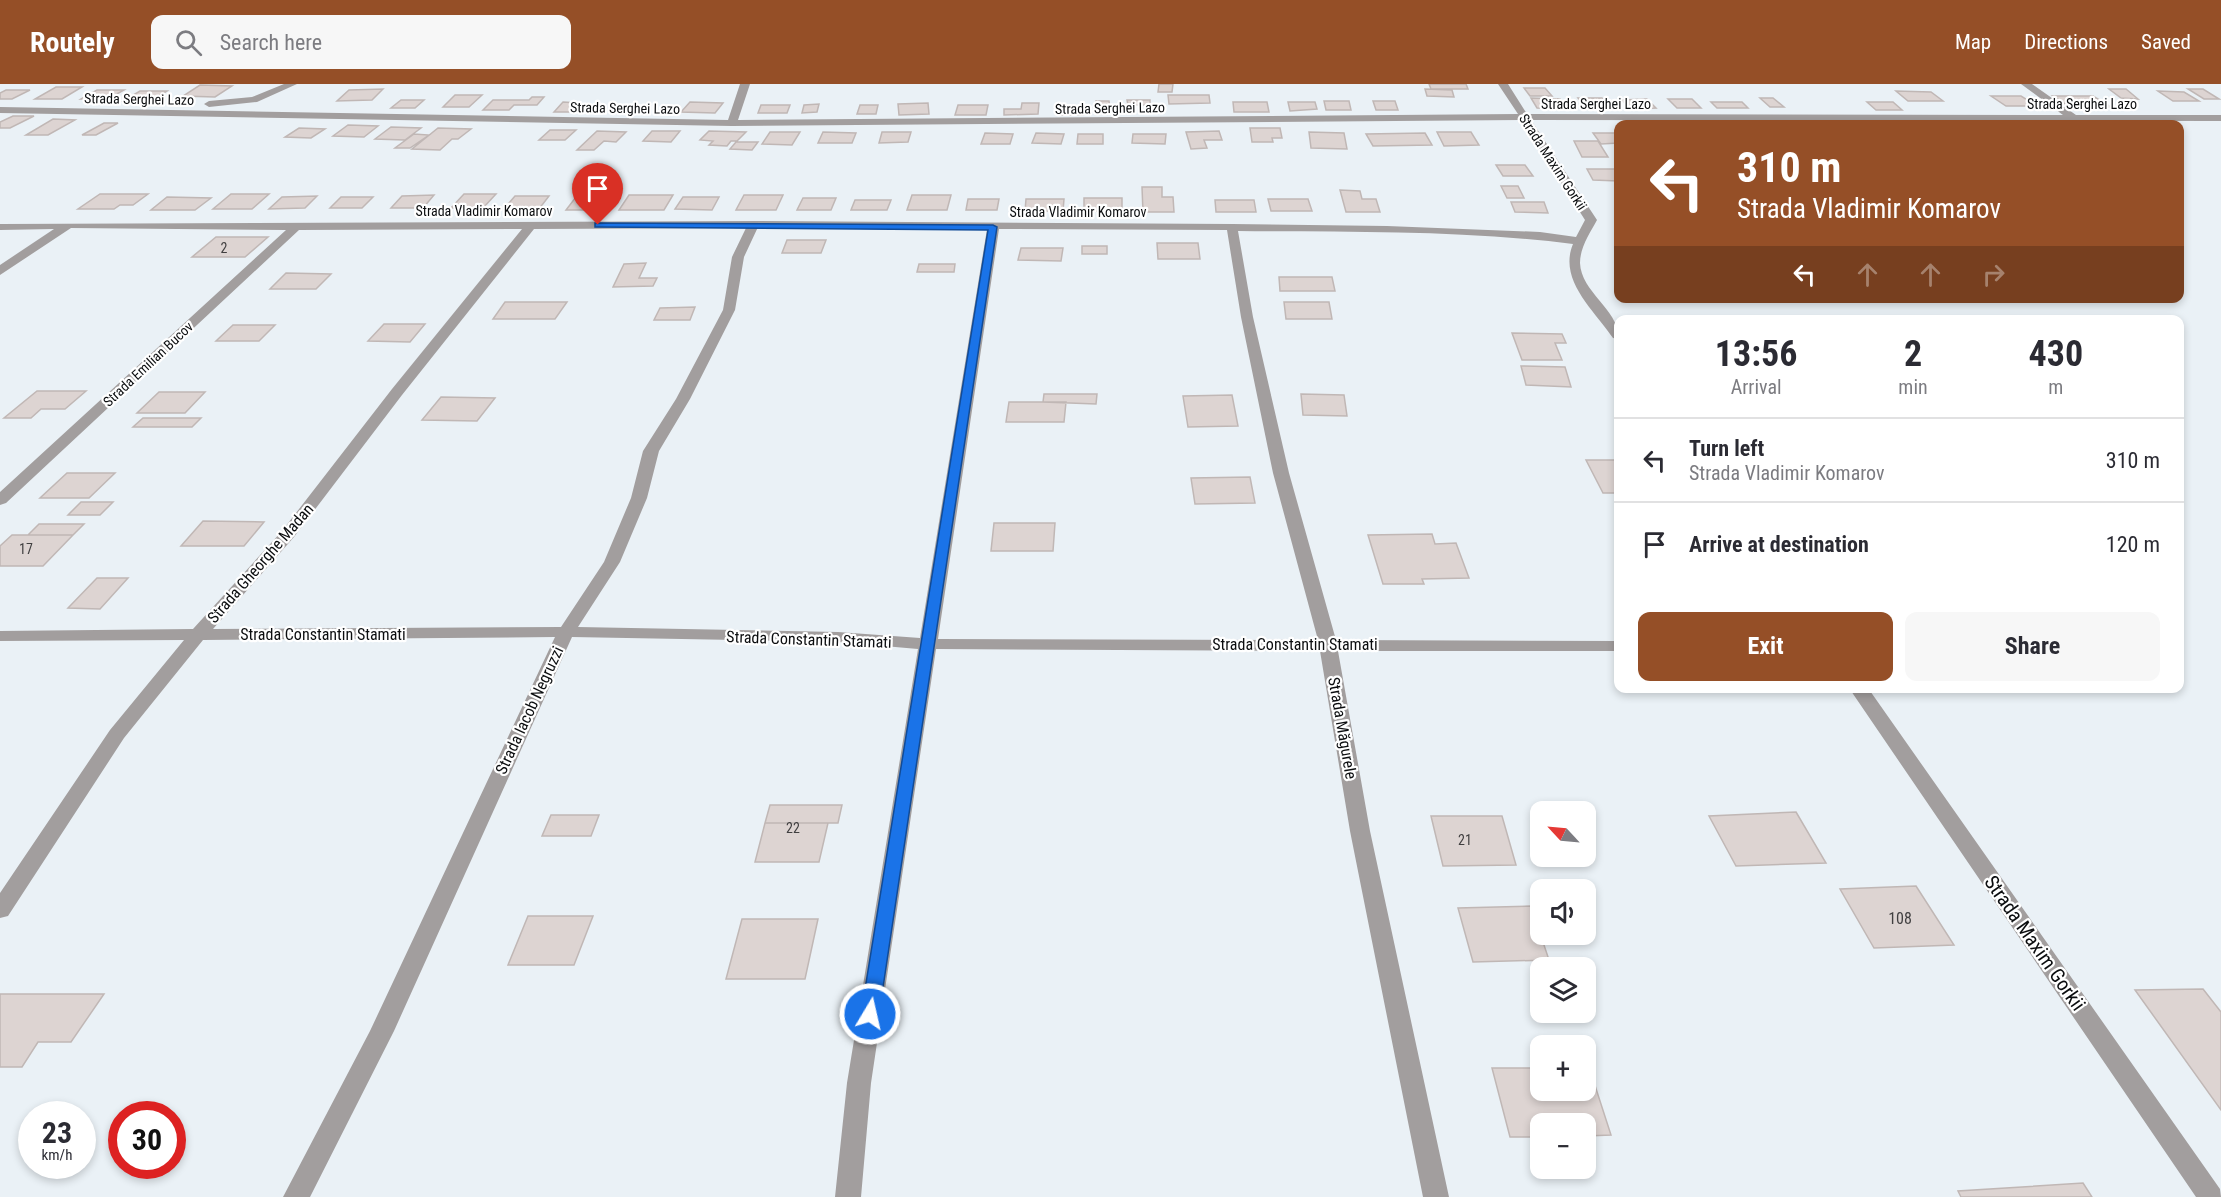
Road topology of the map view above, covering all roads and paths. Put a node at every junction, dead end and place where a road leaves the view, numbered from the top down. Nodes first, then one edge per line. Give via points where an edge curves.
1 (292, 84) edge
2 (745, 84) edge
3 (1503, 84) edge
4 (2026, 84) edge
5 (0, 110) edge
6 (19, 110) junction
7 (1524, 117) junction
8 (2074, 118) junction
9 (2221, 118) edge
10 (732, 123) junction
11 (754, 224) junction
12 (68, 225) junction
13 (531, 225) junction
14 (0, 227) edge
15 (296, 227) junction
16 (993, 227) junction
17 (1232, 227) junction
18 (1581, 241) junction
19 (0, 271) edge
20 (1614, 329) edge
21 (0, 500) edge
22 (566, 632) junction
23 (198, 635) junction
24 (0, 636) edge
25 (927, 644) junction
26 (1328, 644) junction
27 (1614, 646) edge
28 (1861, 693) edge
29 (0, 910) edge
30 (296, 1197) edge
31 (848, 1197) edge
32 (1436, 1197) edge
33 (2211, 1197) edge

1 - 6 street via 262,97 232,103 91,104
2 - 10 street
3 - 7 street, Strada Maxim Gorkii
4 - 8 street
5 - 6 street, Strada Serghei Lazo
6 - 10 street, Strada Serghei Lazo
7 - 8 street, Strada Serghei Lazo
7 - 10 street, Strada Serghei Lazo
7 - 18 street, Strada Maxim Gorkii via 1591,220
8 - 9 street, Strada Serghei Lazo
11 - 13 street, Strada Vladimir Komarov
11 - 16 street, Strada Vladimir Komarov
11 - 22 street, Strada Iacob Negruzzi via 738,257 729,310 651,451 639,498 612,562
12 - 14 street, Strada Vladimir Komarov
12 - 15 street, Strada Vladimir Komarov
12 - 19 street
13 - 15 street, Strada Vladimir Komarov
13 - 23 street, Strada Gheorghe Madan via 288,534
15 - 21 street, Strada Emilian Bucov
16 - 17 street, Strada Vladimir Komarov
16 - 25 street
17 - 18 street, Strada Vladimir Komarov via 1422,231
17 - 26 street, Strada Măgurele via 1281,473
18 - 20 street, Strada Maxim Gorkii via 1574,264 1581,284
22 - 23 street, Strada Constantin Stamati
22 - 25 street, Strada Constantin Stamati via 838,637
22 - 30 street, Strada Iacob Negruzzi via 382,1031
23 - 24 street, Strada Constantin Stamati
23 - 29 street, Strada Gheorghe Madan via 117,734
25 - 26 street, Strada Constantin Stamati
25 - 31 street via 859,1083
26 - 27 street, Strada Constantin Stamati
26 - 32 street, Strada Măgurele via 1360,831
28 - 33 street, Strada Maxim Gorkii

